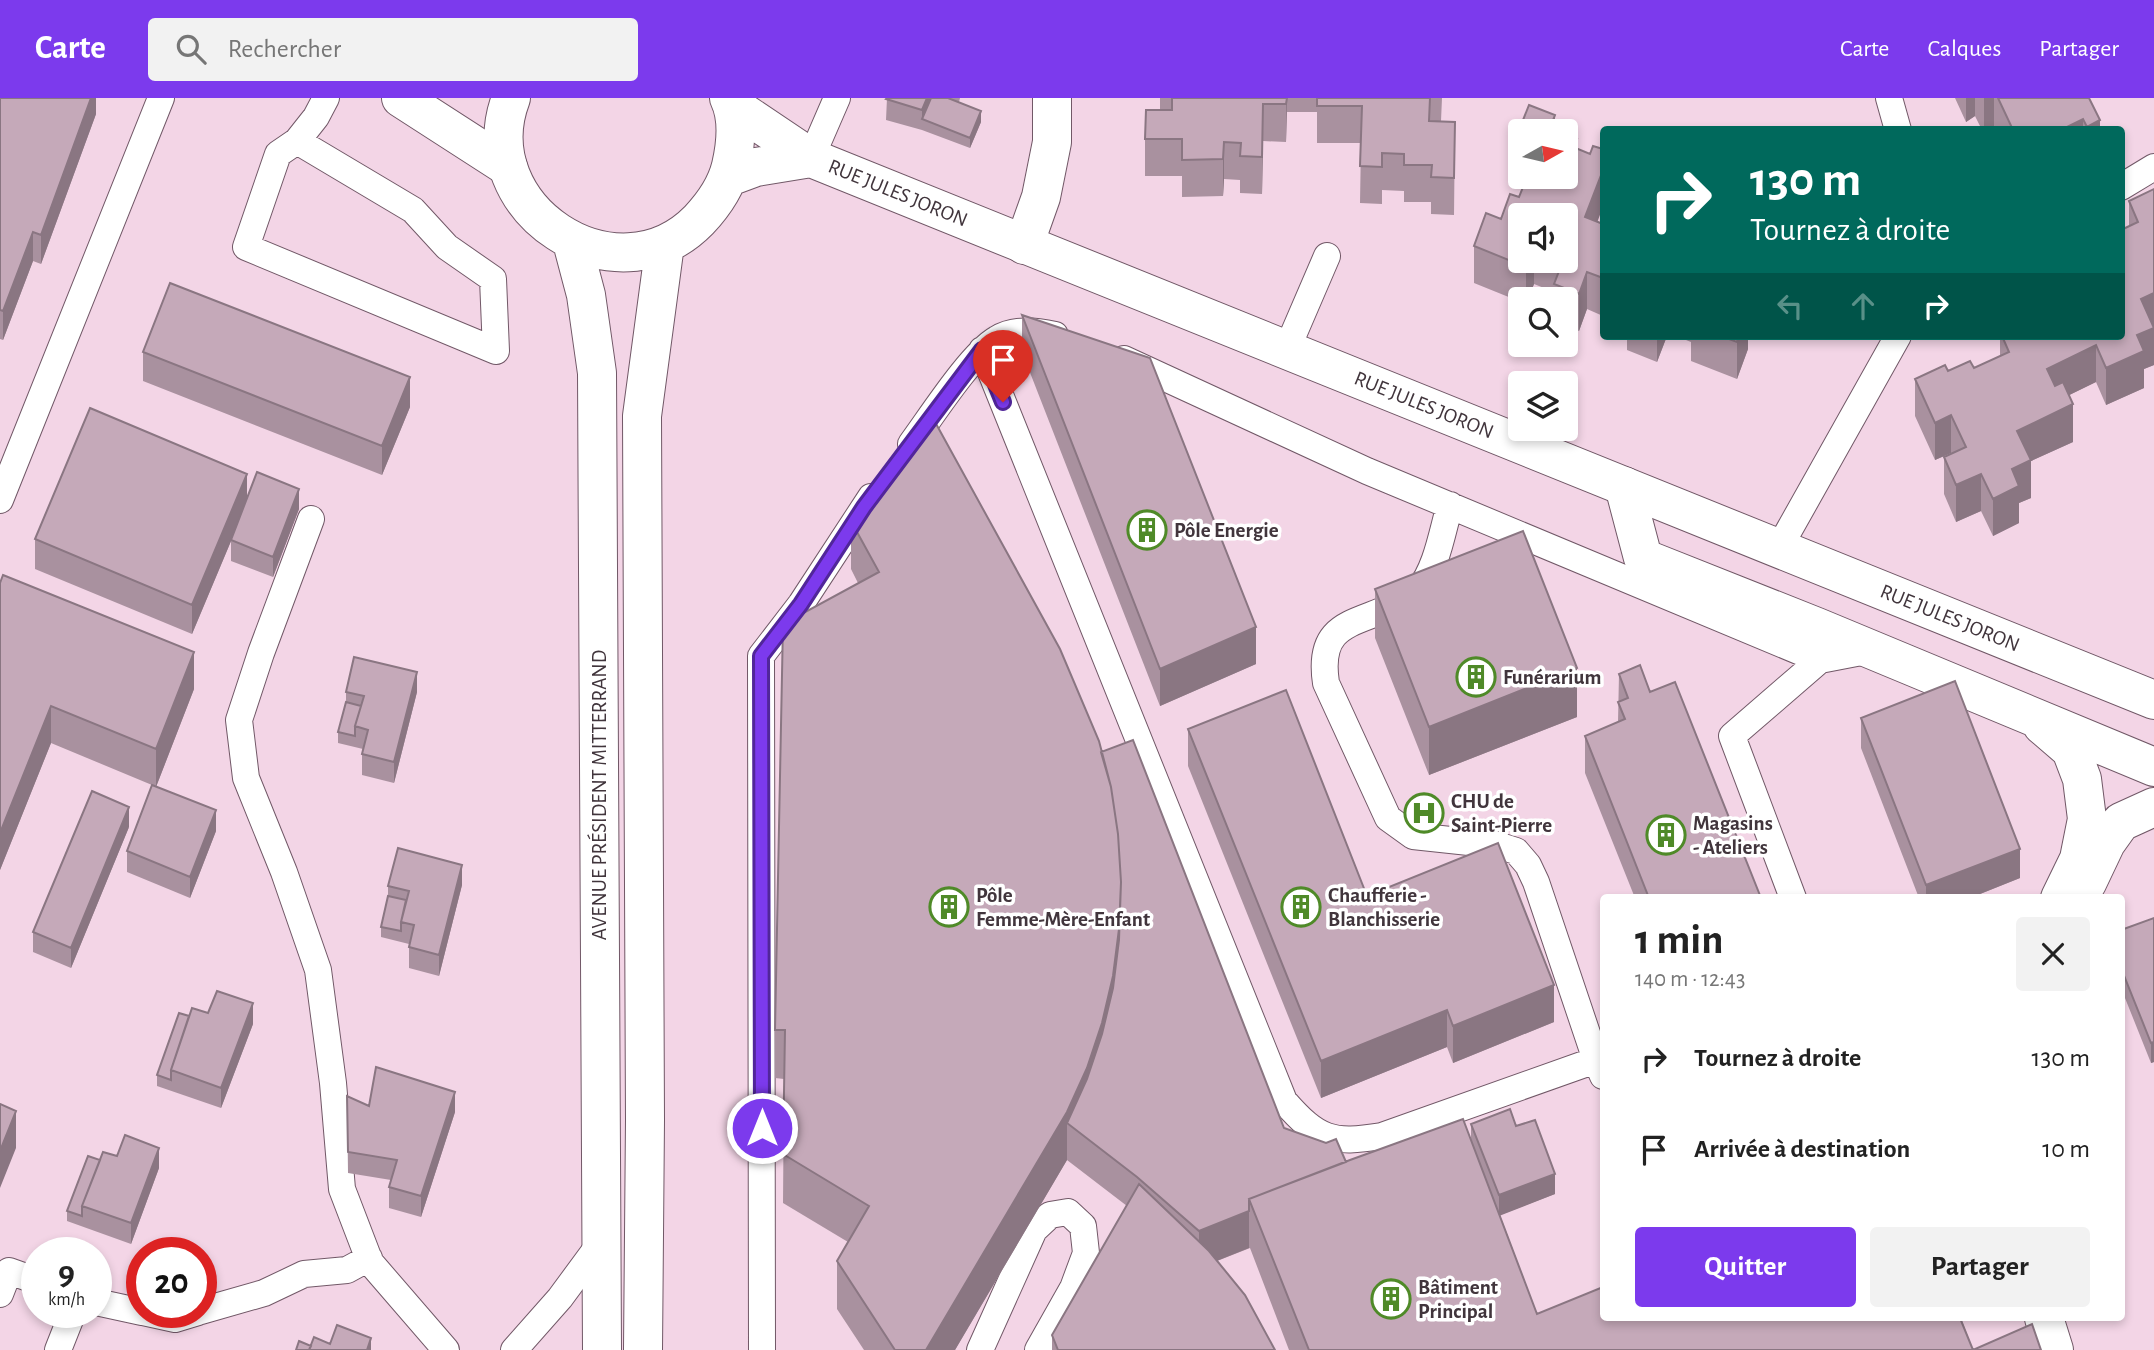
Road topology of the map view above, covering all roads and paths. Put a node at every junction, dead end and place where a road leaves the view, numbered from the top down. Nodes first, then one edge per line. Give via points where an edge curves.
1 (161, 98) edge
2 (326, 98) edge
3 (401, 98) edge
4 (511, 98) edge
5 (837, 98) edge
6 (1052, 98) edge
7 (1889, 98) edge
8 (730, 101) edge
9 (1897, 126) edge
10 (297, 141) junction
11 (811, 158) junction
12 (508, 167) junction
13 (2154, 167) edge
14 (729, 177) junction
15 (2125, 185) edge
16 (572, 242) junction
17 (665, 244) junction
18 (1024, 245) junction
19 (1327, 256) dead end
20 (1081, 339) edge
21 (1896, 340) edge
22 (1287, 349) junction
23 (982, 350) junction
24 (1106, 351) edge
25 (1624, 486) junction
26 (0, 500) edge
27 (1450, 505) junction
28 (311, 519) dead end
29 (1779, 548) junction
30 (1872, 650) junction
31 (1820, 660) junction
32 (2154, 700) edge
33 (2032, 717) junction
34 (2154, 767) edge
35 (2154, 807) edge
36 (1791, 894) edge
37 (2062, 894) edge
38 (2083, 894) edge
39 (1600, 1068) edge
40 (602, 1241) junction
41 (369, 1258) junction
42 (21, 1275) edge
43 (0, 1294) edge
44 (217, 1307) edge
45 (2045, 1321) edge
46 (67, 1328) edge
47 (58, 1350) edge
48 (446, 1350) edge
49 (514, 1350) edge
50 (601, 1350) edge
51 (643, 1350) edge
52 (762, 1350) edge
53 (980, 1350) edge
54 (1038, 1350) edge
55 (2054, 1350) edge

1 - 26 lane
2 - 10 lane
3 - 12 street
4 - 12 street via 504,137
5 - 11 lane
6 - 18 street via 1052,142 1041,197
7 - 9 lane
8 - 11 street, RUE JULES JORON
8 - 14 street via 736,141
10 - 10 lane via 278,154 246,247 496,351 493,279 447,247 413,210
11 - 14 street, RUE JULES JORON via 756,167
11 - 18 street, RUE JULES JORON
12 - 16 street via 522,198 543,223
13 - 15 lane
14 - 17 street via 714,205 692,228
16 - 17 street via 602,251 634,251
16 - 40 street, AVENUE PRÉSIDENT MITTERRAND via 586,295 597,373
17 - 51 street via 642,416
18 - 22 street, RUE JULES JORON
19 - 22 lane
20 - 23 lane via 1030,330 999,337
21 - 29 lane
22 - 25 street, RUE JULES JORON
23 - 39 lane via 1284,1101 1302,1122 1324,1137 1354,1140 1382,1136
23 - 52 lane via 864,507 761,656
24 - 27 lane
25 - 29 street, RUE JULES JORON
25 - 30 street via 1643,558
27 - 31 lane
27 - 39 lane via 1431,570 1417,592 1338,629 1327,644 1326,683 1388,818 1413,836 1516,851 1528,865
28 - 41 lane via 239,720 246,778 318,970 342,1189
29 - 32 street, RUE JULES JORON
30 - 31 lane
30 - 33 street
31 - 36 lane via 1732,736
33 - 34 street
33 - 37 street via 2071,750 2082,779 2087,819 2079,859
35 - 38 street via 2122,822 2106,843
40 - 49 lane
40 - 50 street, AVENUE PRÉSIDENT MITTERRAND
41 - 44 lane via 346,1270 304,1274 264,1293
41 - 48 lane
42 - 43 lane via 9,1271
45 - 55 street
46 - 47 lane
53 - 54 lane via 1034,1230 1049,1215 1068,1212 1083,1226 1086,1253 1073,1288

